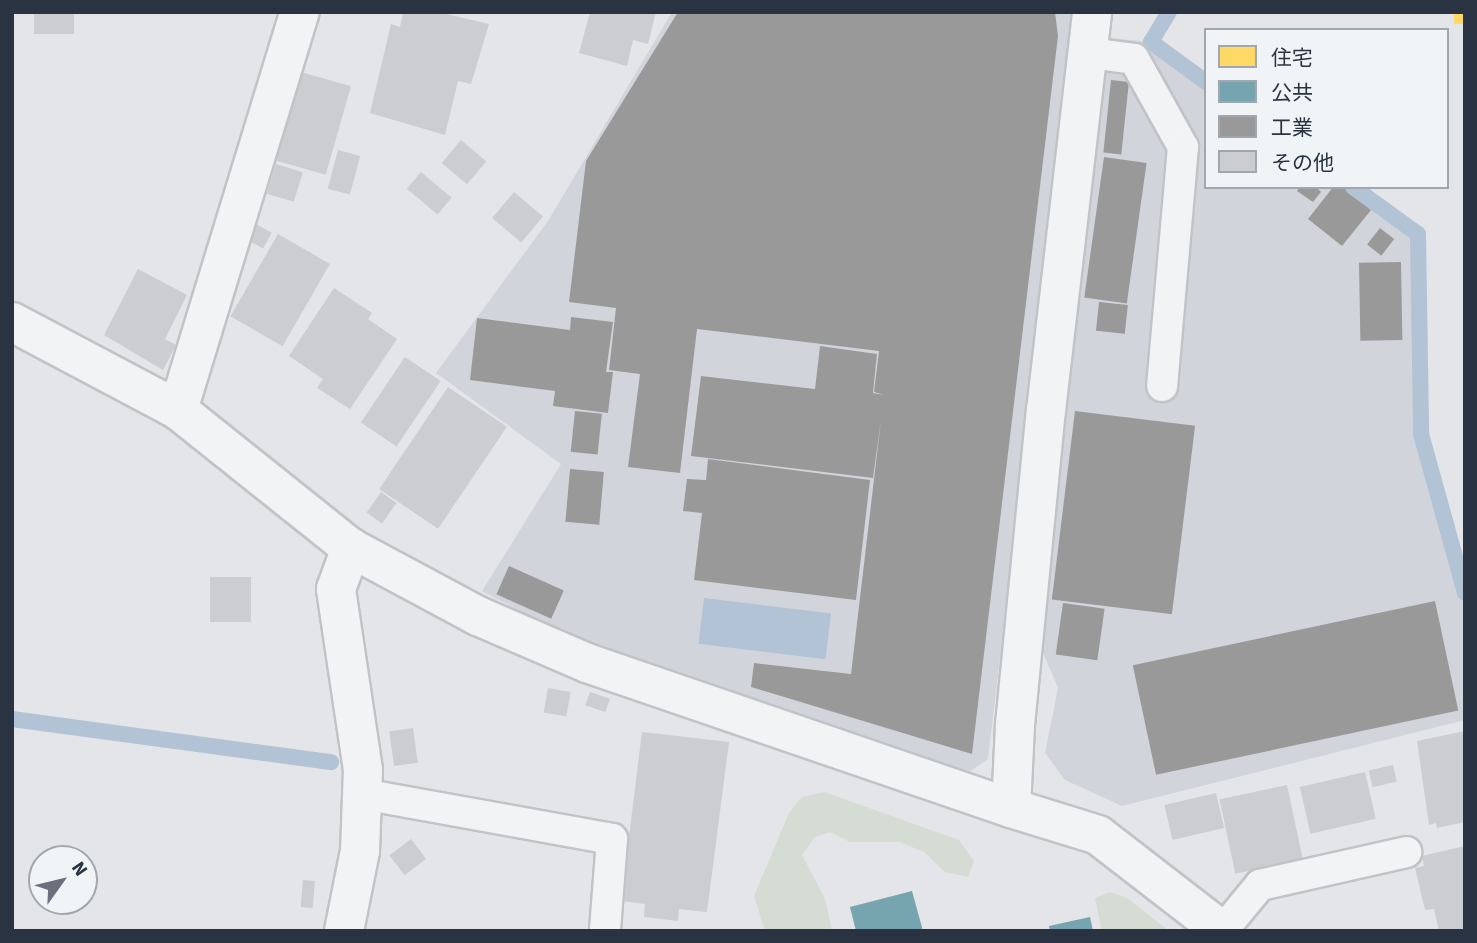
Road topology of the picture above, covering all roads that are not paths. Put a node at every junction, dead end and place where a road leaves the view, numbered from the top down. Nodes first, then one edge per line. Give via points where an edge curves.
1 (300, 12) edge
2 (1093, 12) edge
3 (1090, 53) junction
4 (12, 322) edge
5 (1162, 386) dead end
6 (178, 410) junction
7 (351, 548) junction
8 (362, 794) junction
9 (1011, 808) junction
10 (1406, 852) dead end
11 (344, 931) edge
12 (605, 931) edge
13 (1222, 931) edge

1 - 6 street
2 - 3 street
3 - 5 lane via 1135,59 1183,146
3 - 9 street via 1045,411
4 - 6 street
6 - 7 street
7 - 8 street via 336,589 363,770
7 - 9 street via 478,615 587,663
8 - 11 street via 360,851
8 - 12 lane via 612,839
9 - 13 street via 1098,835
10 - 13 lane via 1260,885

